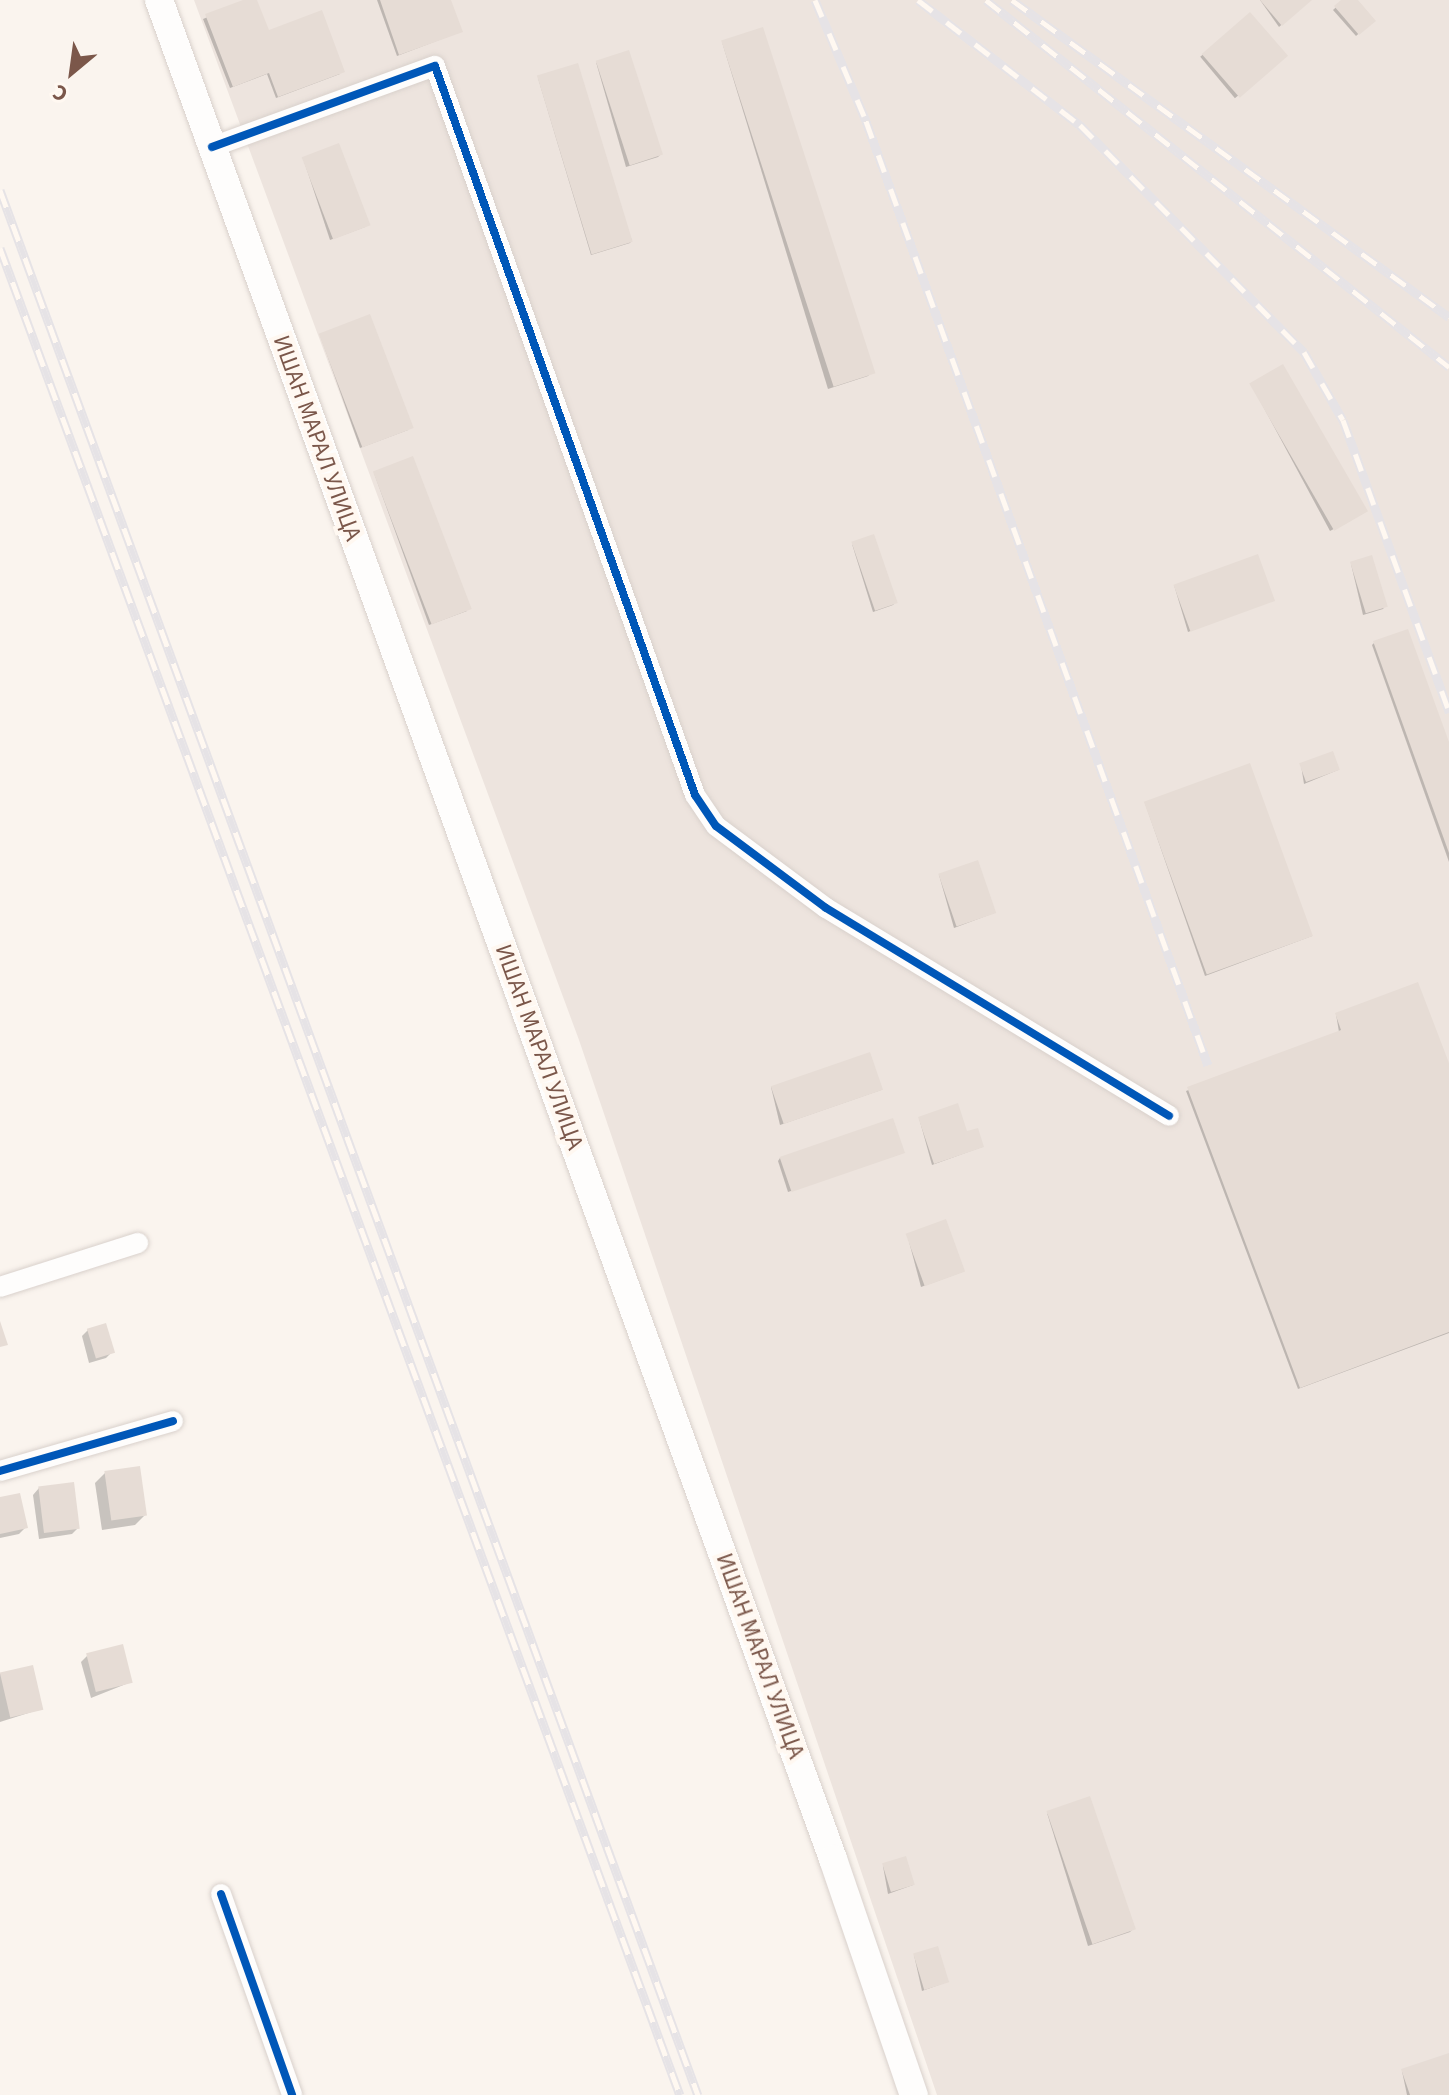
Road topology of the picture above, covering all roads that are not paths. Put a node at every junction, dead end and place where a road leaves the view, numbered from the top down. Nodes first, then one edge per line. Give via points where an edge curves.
1 (159, 0) edge
2 (212, 147) junction
3 (1169, 1116) dead end
4 (138, 1243) dead end
5 (0, 1287) edge
6 (173, 1421) dead end
7 (0, 1471) edge
8 (221, 1894) dead end
9 (292, 2095) edge
10 (914, 2095) edge

1 - 2 main road, ИШАН МАРАЛ УЛИЦА
2 - 3 street via 435,66 695,795 716,826 826,908
2 - 10 main road, ИШАН МАРАЛ УЛИЦА via 825,1835
4 - 5 street
6 - 7 street
8 - 9 street

